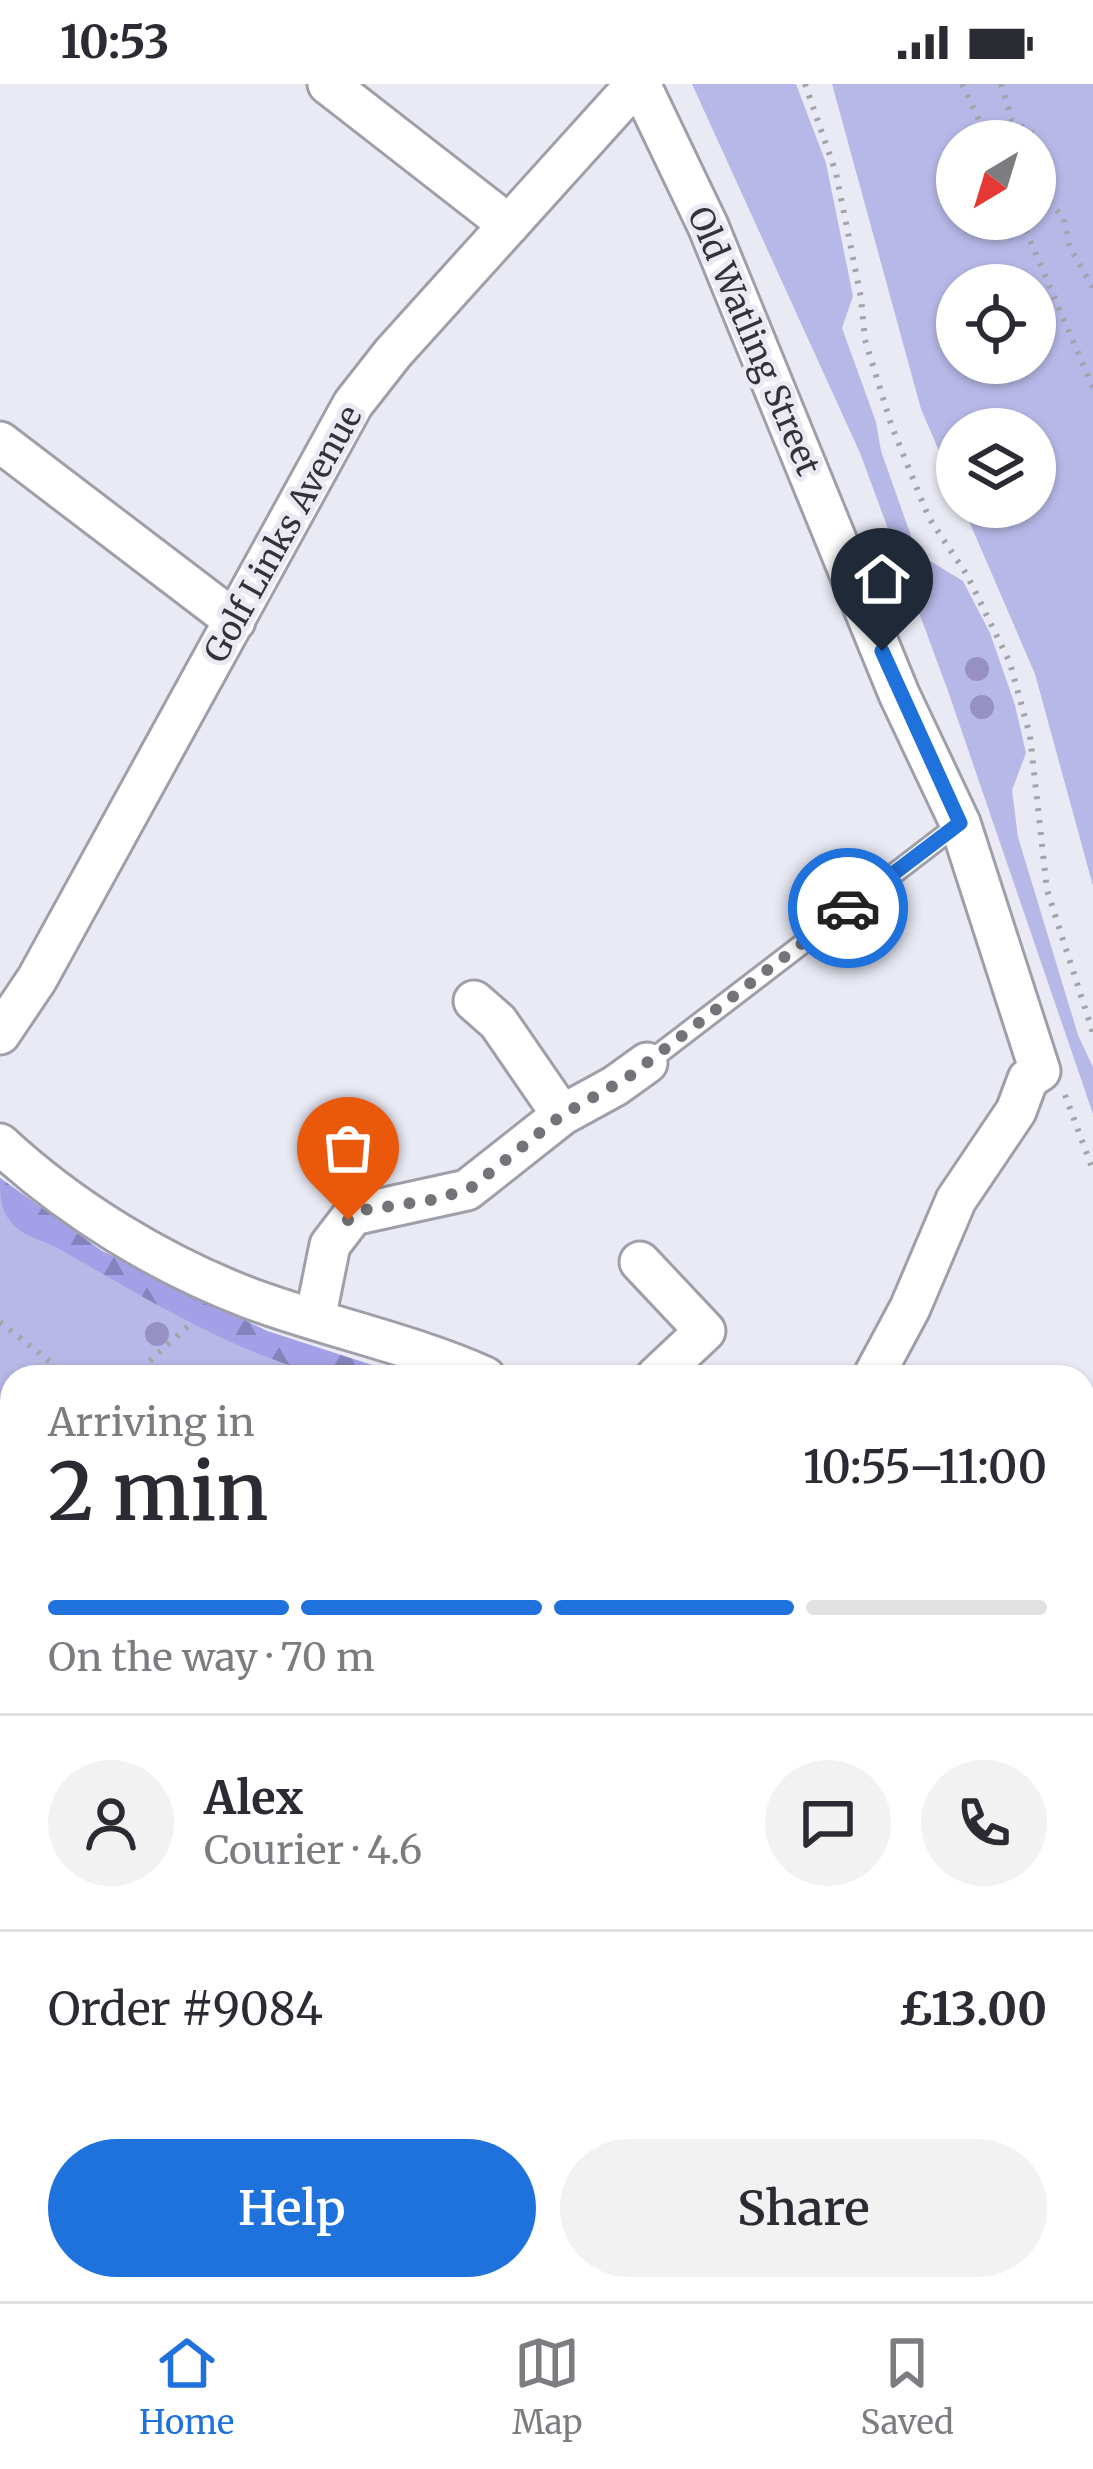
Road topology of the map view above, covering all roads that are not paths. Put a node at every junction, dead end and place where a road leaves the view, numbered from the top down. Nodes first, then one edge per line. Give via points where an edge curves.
1 (328, 84) edge
2 (638, 84) edge
3 (509, 225) junction
4 (0, 442) edge
5 (235, 621) junction
6 (960, 823) junction
7 (475, 999) dead end
8 (0, 1034) edge
9 (646, 1063) joint
10 (562, 1115) junction
11 (0, 1144) edge
12 (640, 1262) dead end
13 (316, 1319) junction
14 (450, 1365) edge
15 (669, 1365) edge
16 (879, 1365) edge

1 - 3 street
2 - 3 street, Golf Links Avenue
2 - 6 street, Old Watling Street via 708,226 899,694
3 - 5 street, Golf Links Avenue via 353,404
4 - 5 street
5 - 8 street, Golf Links Avenue
6 - 9 lane
6 - 16 street, Old Watling Street via 1040,1071 956,1200
7 - 10 street
9 - 10 street
10 - 13 street via 466,1190 348,1220 330,1245
11 - 13 street via 156,1253
12 - 15 street via 705,1331
13 - 14 street

